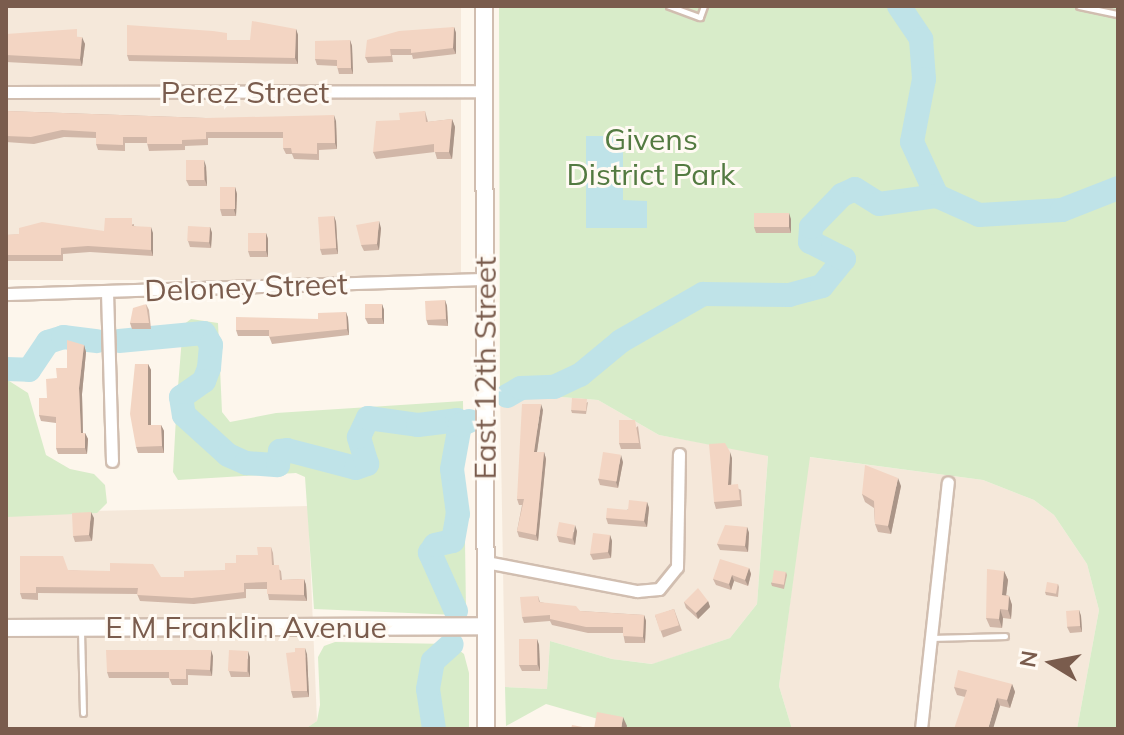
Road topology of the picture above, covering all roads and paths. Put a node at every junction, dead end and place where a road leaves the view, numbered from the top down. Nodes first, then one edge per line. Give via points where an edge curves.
1 (484, 6) edge
2 (669, 6) edge
3 (704, 6) edge
4 (1079, 6) edge
5 (1118, 14) edge
6 (485, 91) junction
7 (6, 92) edge
8 (485, 279) junction
9 (107, 292) junction
10 (6, 294) edge
11 (679, 454) dead end
12 (112, 461) dead end
13 (948, 482) dead end
14 (486, 562) junction
15 (486, 626) junction
16 (81, 627) junction
17 (6, 628) edge
18 (1005, 636) dead end
19 (932, 638) junction
20 (83, 713) dead end
21 (486, 729) edge
22 (921, 729) edge

1 - 6 street, East 12th Street
2 - 3 lane via 700,17
4 - 5 lane
6 - 7 street, Perez Street
6 - 8 street, East 12th Street
8 - 9 street, Deloney Street
8 - 14 street, East 12th Street
9 - 10 street, Deloney Street
9 - 12 street
11 - 14 street via 677,567 666,584 647,592
13 - 19 street
14 - 15 street, East 12th Street
15 - 16 street, E M Franklin Avenue
15 - 21 street, East 12th Street
16 - 17 street, E M Franklin Avenue
16 - 20 lane
18 - 19 lane
19 - 22 street

